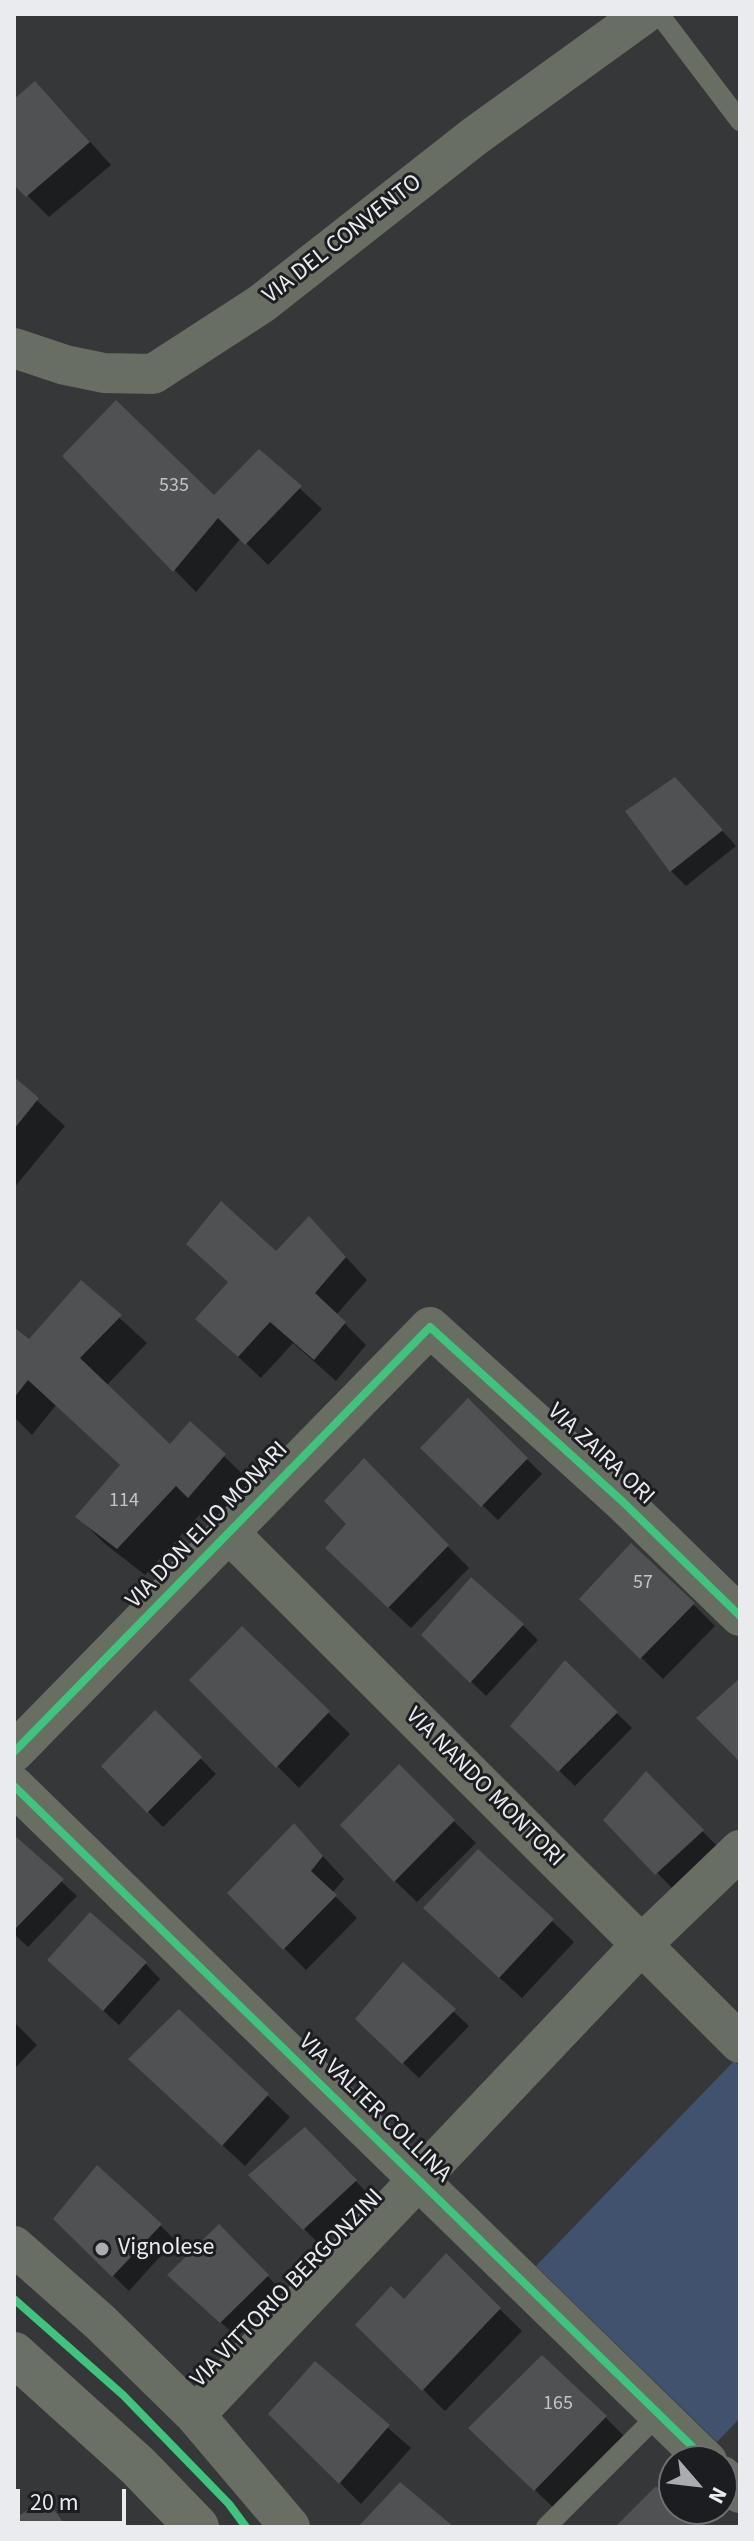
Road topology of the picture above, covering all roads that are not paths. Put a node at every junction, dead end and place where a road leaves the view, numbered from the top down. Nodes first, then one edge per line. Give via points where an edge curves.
1 (644, 14) edge
2 (659, 14) edge
3 (740, 121) edge
4 (14, 348) edge
5 (430, 1327) joint
6 (229, 1533) junction
7 (740, 1616) edge
8 (14, 1752) edge
9 (14, 1786) edge
10 (740, 1850) edge
11 (641, 1945) junction
12 (740, 2043) edge
13 (419, 2181) junction
14 (14, 2246) edge
15 (14, 2354) edge
16 (659, 2414) junction
17 (195, 2415) junction
18 (691, 2445) edge
19 (197, 2527) edge
20 (290, 2527) edge
21 (546, 2527) edge

1 - 4 street, VIA DEL CONVENTO via 475,136 261,304 153,374 104,373
2 - 3 lane
5 - 6 street, VIA DON ELIO MONARI
5 - 7 street, VIA ZAIRA ORI
6 - 8 street, VIA DON ELIO MONARI
6 - 11 street, VIA NANDO MONTORI
9 - 13 street, VIA VALTER COLLINA
10 - 11 street
11 - 12 street, VIA NANDO MONTORI
11 - 13 street, VIA VITTORIO BERGONZINI
13 - 16 street, VIA VALTER COLLINA
13 - 17 street, VIA VITTORIO BERGONZINI
14 - 17 street
15 - 19 main road
16 - 18 street, VIA VALTER COLLINA
16 - 21 lane
17 - 20 street

